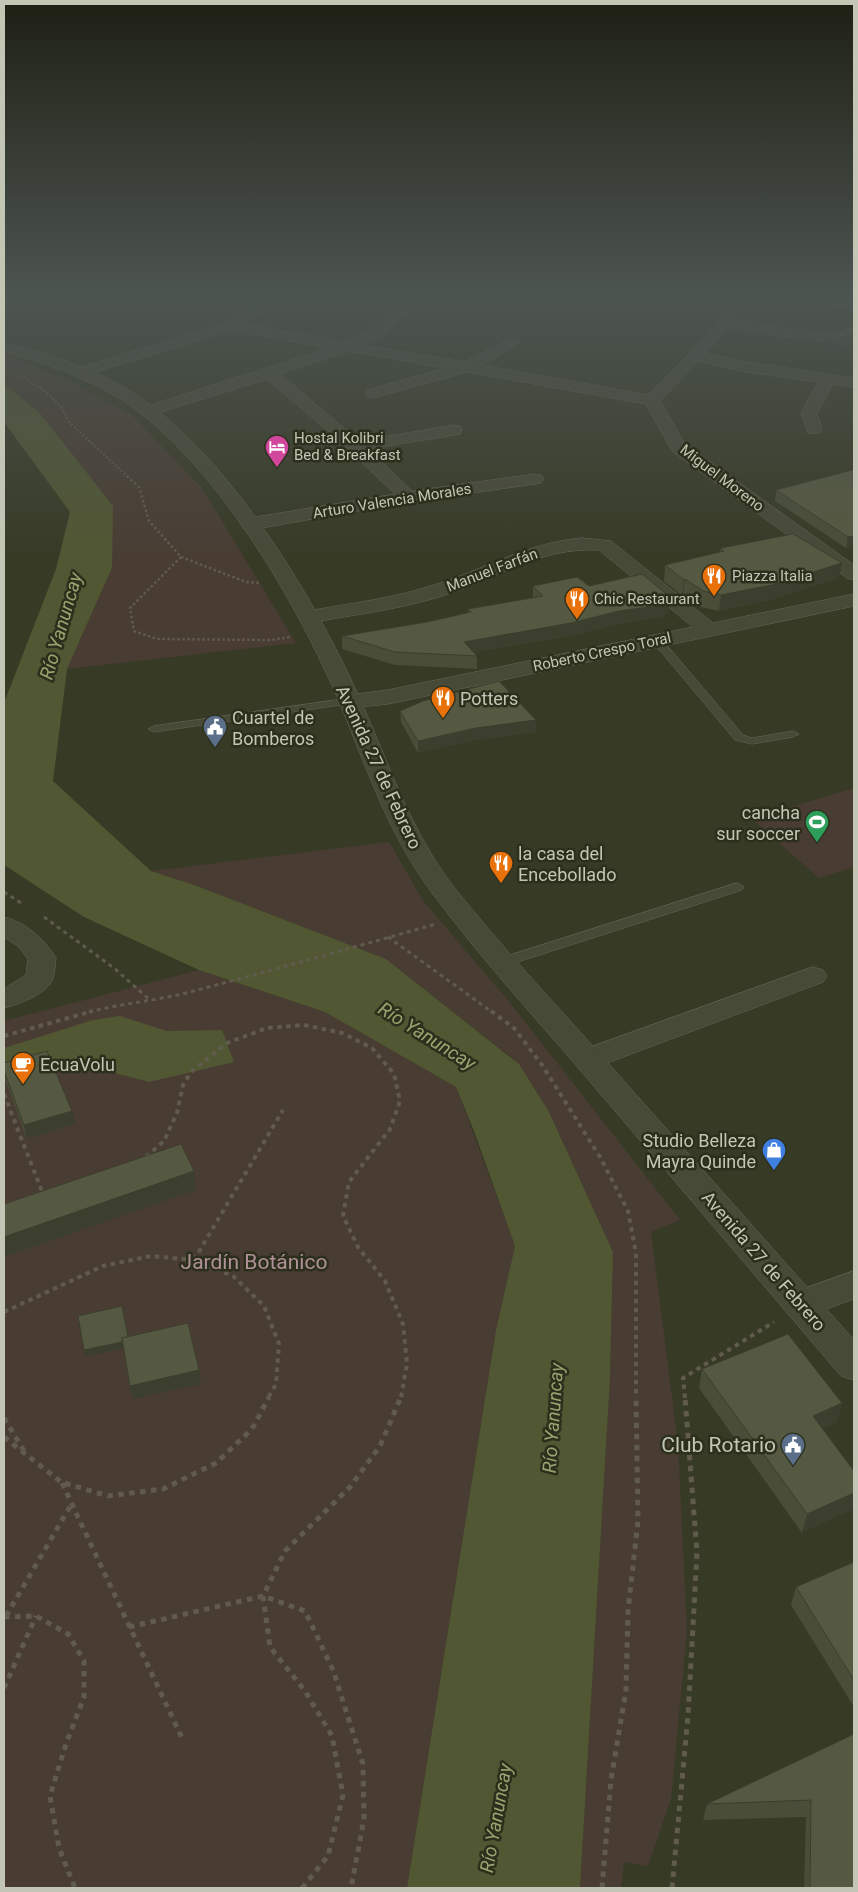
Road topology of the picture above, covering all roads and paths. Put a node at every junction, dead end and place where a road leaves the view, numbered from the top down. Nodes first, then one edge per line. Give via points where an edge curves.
1 (29, 381) edge
2 (99, 381) edge
3 (243, 381) edge
4 (280, 381) edge
5 (414, 381) edge
6 (543, 381) edge
7 (670, 381) edge
8 (827, 381) edge
9 (373, 392) dead end
10 (652, 400) junction
11 (148, 411) junction
12 (814, 429) dead end
13 (454, 430) dead end
14 (357, 446) junction
15 (535, 479) dead end
16 (408, 497) junction
17 (250, 524) junction
18 (181, 557) junction
19 (854, 574) edge
20 (265, 584) dead end
21 (854, 600) edge
22 (308, 617) junction
23 (708, 630) junction
24 (290, 637) dead end
25 (655, 641) junction
26 (350, 702) junction
27 (154, 729) dead end
28 (793, 734) dead end
29 (737, 887) dead end
30 (4, 892) edge
31 (30, 909) dead end
32 (38, 913) dead end
33 (465, 916) junction
34 (4, 925) edge
35 (388, 937) junction
36 (503, 962) junction
37 (813, 976) dead end
38 (4, 999) edge
39 (152, 1002) junction
40 (4, 1036) edge
41 (588, 1059) junction
42 (4, 1094) edge
43 (282, 1110) dead end
44 (143, 1160) edge
45 (46, 1202) edge
46 (194, 1260) junction
47 (854, 1285) edge
48 (801, 1304) junction
49 (4, 1312) edge
50 (854, 1365) edge
51 (4, 1418) edge
52 (4, 1438) edge
53 (26, 1454) junction
54 (61, 1482) junction
55 (72, 1504) junction
56 (263, 1596) junction
57 (5, 1616) edge
58 (36, 1616) junction
59 (129, 1627) junction
60 (4, 1688) edge
61 (183, 1740) dead end
62 (76, 1888) edge
63 (302, 1888) edge
64 (351, 1888) edge
65 (602, 1888) edge
66 (672, 1888) edge

1 - 18 path via 46,392 61,407 70,423 139,487 149,521
2 - 11 street, Avenida 27 de Febrero
3 - 11 street
4 - 14 street
5 - 9 street
6 - 10 street
7 - 10 street
8 - 12 street via 809,413
10 - 19 street, Miguel Moreno via 678,447
11 - 17 street, Avenida 27 de Febrero via 212,474
13 - 14 street
14 - 16 street
15 - 16 street, Arturo Valencia Morales
16 - 17 street, Arturo Valencia Morales
17 - 22 street, Avenida 27 de Febrero
18 - 20 path via 246,582
18 - 24 path via 130,608 134,631 157,639 272,640
21 - 23 street, Roberto Crespo Toral
22 - 23 street, Manuel Farfán via 412,598 449,587 533,551 583,543 604,545
22 - 26 street, Avenida 27 de Febrero
23 - 25 street, Roberto Crespo Toral
25 - 26 street, Roberto Crespo Toral via 388,697
25 - 28 lane via 739,738 752,741
26 - 27 lane
26 - 33 street, Avenida 27 de Febrero via 408,837 442,889
29 - 36 lane
30 - 31 path
32 - 39 path via 114,968
33 - 35 path
33 - 36 street, Avenida 27 de Febrero
34 - 38 street via 28,940 42,958 39,979
35 - 39 path
35 - 65 path via 514,1028 542,1064 628,1211 636,1254 638,1521 628,1611 626,1690 611,1780
36 - 41 street, Avenida 27 de Febrero
37 - 41 street
39 - 40 path via 119,1004
41 - 48 street, Avenida 27 de Febrero
42 - 45 path
43 - 46 path
44 - 56 path, bridge via 164,1141 177,1113 183,1084 191,1072 227,1043 267,1028 304,1025 342,1033 372,1048 394,1074 400,1101 390,1129 349,1182 343,1216 358,1247 385,1281 402,1324 407,1363 400,1401 380,1446 350,1487 285,1552
46 - 49 path via 151,1256 103,1266
46 - 54 path via 233,1276 264,1306 278,1344 276,1384 252,1429 216,1463 163,1489 108,1496
47 - 48 street
48 - 50 street, Avenida 27 de Febrero
48 - 66 path via 682,1378 697,1554 688,1716
51 - 53 path
52 - 53 path
53 - 54 path
54 - 55 path
55 - 57 path
55 - 59 path
56 - 59 path
56 - 63 path, bridge via 270,1647 305,1691 332,1736 343,1795 328,1856
56 - 64 path via 305,1611 333,1670 363,1764 364,1819
57 - 58 path
58 - 60 path
58 - 62 path via 68,1634 84,1661 84,1697 50,1796 59,1848
59 - 61 path

